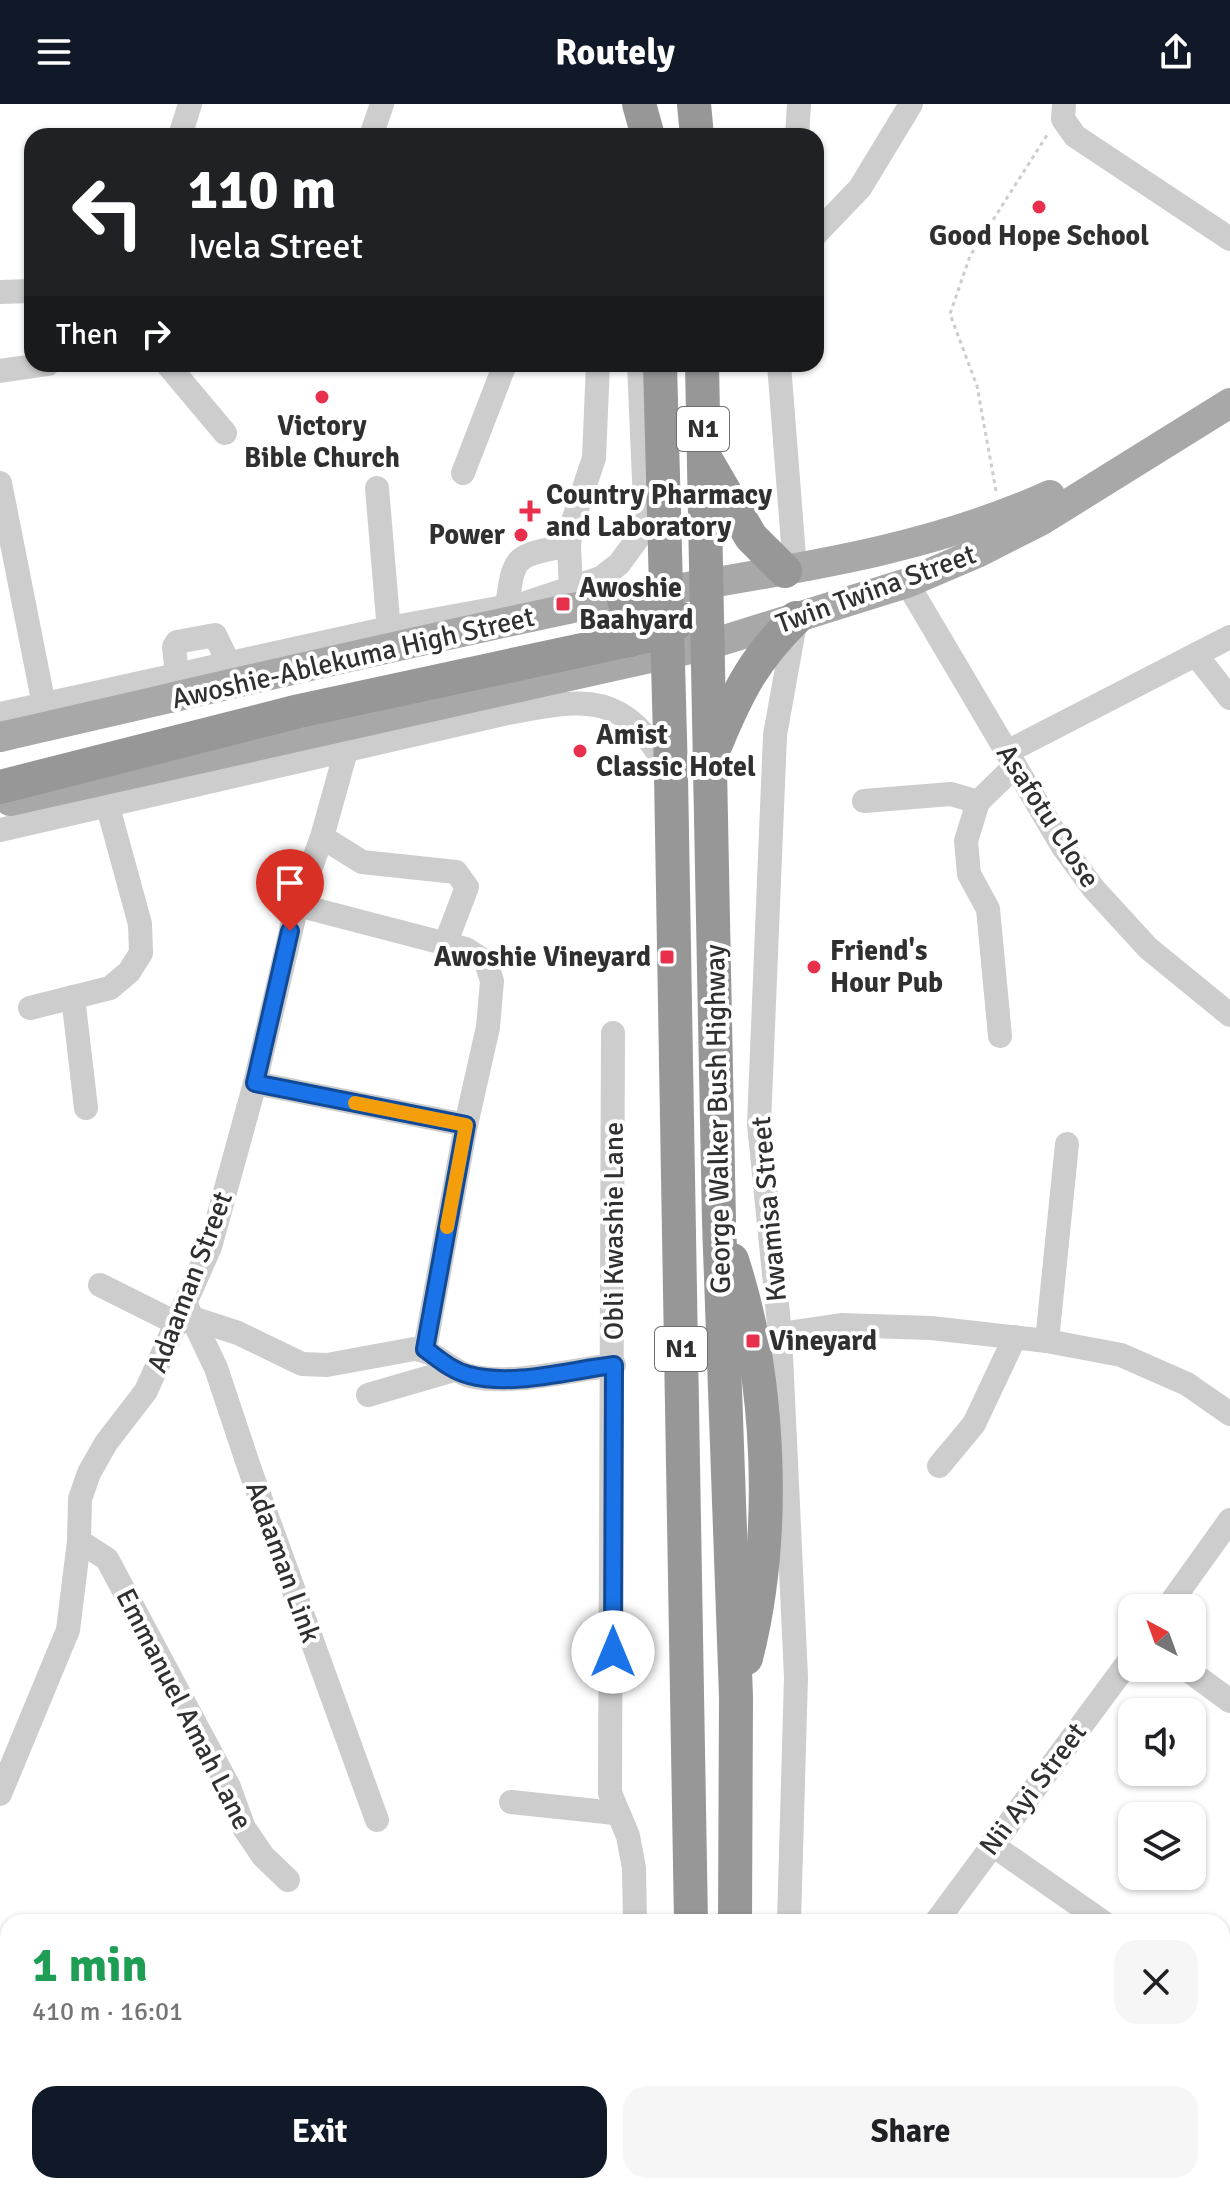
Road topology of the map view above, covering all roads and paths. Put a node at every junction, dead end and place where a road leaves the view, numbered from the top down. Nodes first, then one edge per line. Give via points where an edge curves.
1 (190, 104) edge
2 (382, 104) edge
3 (639, 104) edge
4 (648, 104) edge
5 (694, 104) edge
6 (799, 104) edge
7 (911, 104) edge
8 (1064, 111) edge
9 (182, 128) edge
10 (374, 128) edge
11 (646, 128) edge
12 (649, 128) edge
13 (696, 128) edge
14 (798, 128) edge
15 (824, 226) edge
16 (1230, 239) edge
17 (24, 291) edge
18 (0, 292) edge
19 (24, 368) edge
20 (0, 371) edge
21 (174, 372) edge
22 (502, 372) edge
23 (598, 372) edge
24 (639, 372) edge
25 (660, 372) edge
26 (702, 372) edge
27 (779, 372) edge
28 (1230, 403) edge
29 (225, 433) dead end
30 (1161, 445) junction
31 (703, 454) junction
32 (463, 473) dead end
33 (0, 483) edge
34 (377, 488) dead end
35 (1001, 516) junction
36 (569, 545) junction
37 (790, 570) junction
38 (706, 583) junction
39 (907, 583) junction
40 (571, 591) junction
41 (664, 591) junction
42 (624, 600) junction
43 (507, 607) junction
44 (796, 618) junction
45 (1230, 637) edge
46 (390, 638) junction
47 (630, 640) junction
48 (666, 644) junction
49 (708, 645) junction
50 (1196, 655) junction
51 (1230, 698) edge
52 (44, 705) junction
53 (0, 714) edge
54 (0, 737) edge
55 (346, 751) junction
56 (710, 759) junction
57 (1011, 759) junction
58 (671, 775) junction
59 (0, 787) edge
60 (864, 801) dead end
61 (978, 802) junction
62 (0, 803) edge
63 (108, 807) junction
64 (0, 830) edge
65 (322, 837) junction
66 (297, 905) junction
67 (446, 942) junction
68 (73, 997) junction
69 (30, 1008) dead end
70 (1230, 1015) edge
71 (613, 1033) dead end
72 (1000, 1036) dead end
73 (255, 1083) junction
74 (86, 1108) dead end
75 (466, 1125) junction
76 (1067, 1144) dead end
77 (100, 1285) dead end
78 (185, 1316) junction
79 (780, 1334) junction
80 (1015, 1337) junction
81 (1047, 1341) junction
82 (425, 1349) junction
83 (614, 1365) junction
84 (454, 1370) junction
85 (368, 1395) dead end
86 (1230, 1414) edge
87 (939, 1466) dead end
88 (1230, 1520) edge
89 (79, 1541) junction
90 (1177, 1594) edge
91 (1118, 1676) edge
92 (1204, 1682) edge
93 (1230, 1701) edge
94 (0, 1794) edge
95 (511, 1802) dead end
96 (615, 1813) junction
97 (377, 1820) dead end
98 (690, 1840) junction
99 (991, 1844) junction
100 (288, 1880) dead end
101 (635, 1914) edge
102 (677, 1914) edge
103 (691, 1914) edge
104 (735, 1914) edge
105 (789, 1914) edge
106 (942, 1914) edge
107 (1092, 1914) edge

1 - 9 street
2 - 10 street
3 - 11 highway
4 - 12 highway
5 - 13 highway
6 - 14 street
7 - 15 street via 860,188
8 - 16 street via 1075,136
8 - 35 path via 970,256 950,314 977,386
17 - 18 street
19 - 20 street
21 - 29 street
22 - 32 street
23 - 36 street via 594,458
24 - 40 street, Awoshie-Ablekuma High Street via 645,503 638,538 619,564
25 - 41 highway, George Walker Bush Highway / N1
26 - 31 highway, George Walker Bush Highway / N1
27 - 37 street
28 - 30 main road, Twin Twina Street
30 - 35 main road, Twin Twina Street
30 - 39 main road, Twin Twina Street via 1042,520
31 - 37 highway via 751,537
31 - 38 highway, George Walker Bush Highway / N1
33 - 52 street
34 - 46 street
35 - 37 main road, Twin Twina Street via 883,553
36 - 40 street
36 - 43 street via 518,560 512,568
37 - 38 main road, Twin Twina Street
38 - 41 main road, Awoshie-Ablekuma High Street
38 - 48 highway
38 - 49 highway, George Walker Bush Highway / N1
39 - 44 main road, Twin Twina Street
39 - 57 street, Asafotu Close
40 - 43 street, Awoshie-Ablekuma High Street
41 - 42 main road, Awoshie-Ablekuma High Street
41 - 48 highway, George Walker Bush Highway / N1
42 - 46 main road, Awoshie-Ablekuma High Street
42 - 47 highway via 642,615 638,633
43 - 46 street, Awoshie-Ablekuma High Street
44 - 49 main road, Twin Twina Street
44 - 56 highway via 744,678
44 - 79 street, Kwamisa Street via 775,735 759,1124
45 - 50 street
46 - 52 street, Awoshie-Ablekuma High Street via 229,664
46 - 54 main road, Awoshie-Ablekuma High Street
47 - 48 highway
47 - 59 highway via 299,711
48 - 49 main road, Twin Twina Street
48 - 58 highway, George Walker Bush Highway / N1
48 - 62 main road
49 - 56 highway, George Walker Bush Highway / N1
50 - 51 street
50 - 57 street
52 - 53 street, Awoshie-Ablekuma High Street
55 - 58 street via 574,701 625,715 645,733
55 - 63 street
55 - 65 street, Adaaman Street
56 - 104 highway, George Walker Bush Highway / N1 via 736,1697
57 - 61 street
57 - 70 street, Asafotu Close via 1093,888 1148,948
58 - 98 highway, George Walker Bush Highway / N1
60 - 61 street via 951,794
61 - 72 street via 966,841 967,862 988,909
63 - 64 street
63 - 68 street via 137,912 141,953 110,988
65 - 66 street, Adaaman Street
65 - 67 street via 362,862 456,872 464,878 467,887
66 - 67 street
66 - 73 street, Adaaman Street
67 - 75 street via 486,962 492,981 480,1072
68 - 69 street
68 - 74 street
71 - 83 street, Obli Kwashie Lane
73 - 75 street
73 - 78 street, Adaaman Street via 210,1247
75 - 82 street
76 - 81 street
77 - 78 street
78 - 82 street via 238,1333 302,1364 327,1365
78 - 89 street, Adaaman Street via 146,1391 89,1473 80,1499
78 - 97 street, Adaaman Link via 216,1368
79 - 80 street, Kwamisa Street via 841,1325
79 - 105 street via 796,1677
80 - 81 street, Kwamisa Street
80 - 87 street via 974,1424
81 - 86 street, Kwamisa Street via 1121,1355 1187,1384
82 - 84 street
83 - 84 street via 511,1378
83 - 96 street, Obli Kwashie Lane via 610,1793
84 - 85 street
88 - 90 street
89 - 94 street, Adaaman Street via 68,1630
89 - 100 street, Emmanuel Amah Lane via 107,1559 229,1787 244,1828
91 - 99 street, Nii Ayi Street
92 - 93 street
95 - 96 street
96 - 101 street via 628,1836
98 - 102 highway
98 - 103 highway, George Walker Bush Highway / N1
99 - 106 street, Nii Ayi Street
99 - 107 street

